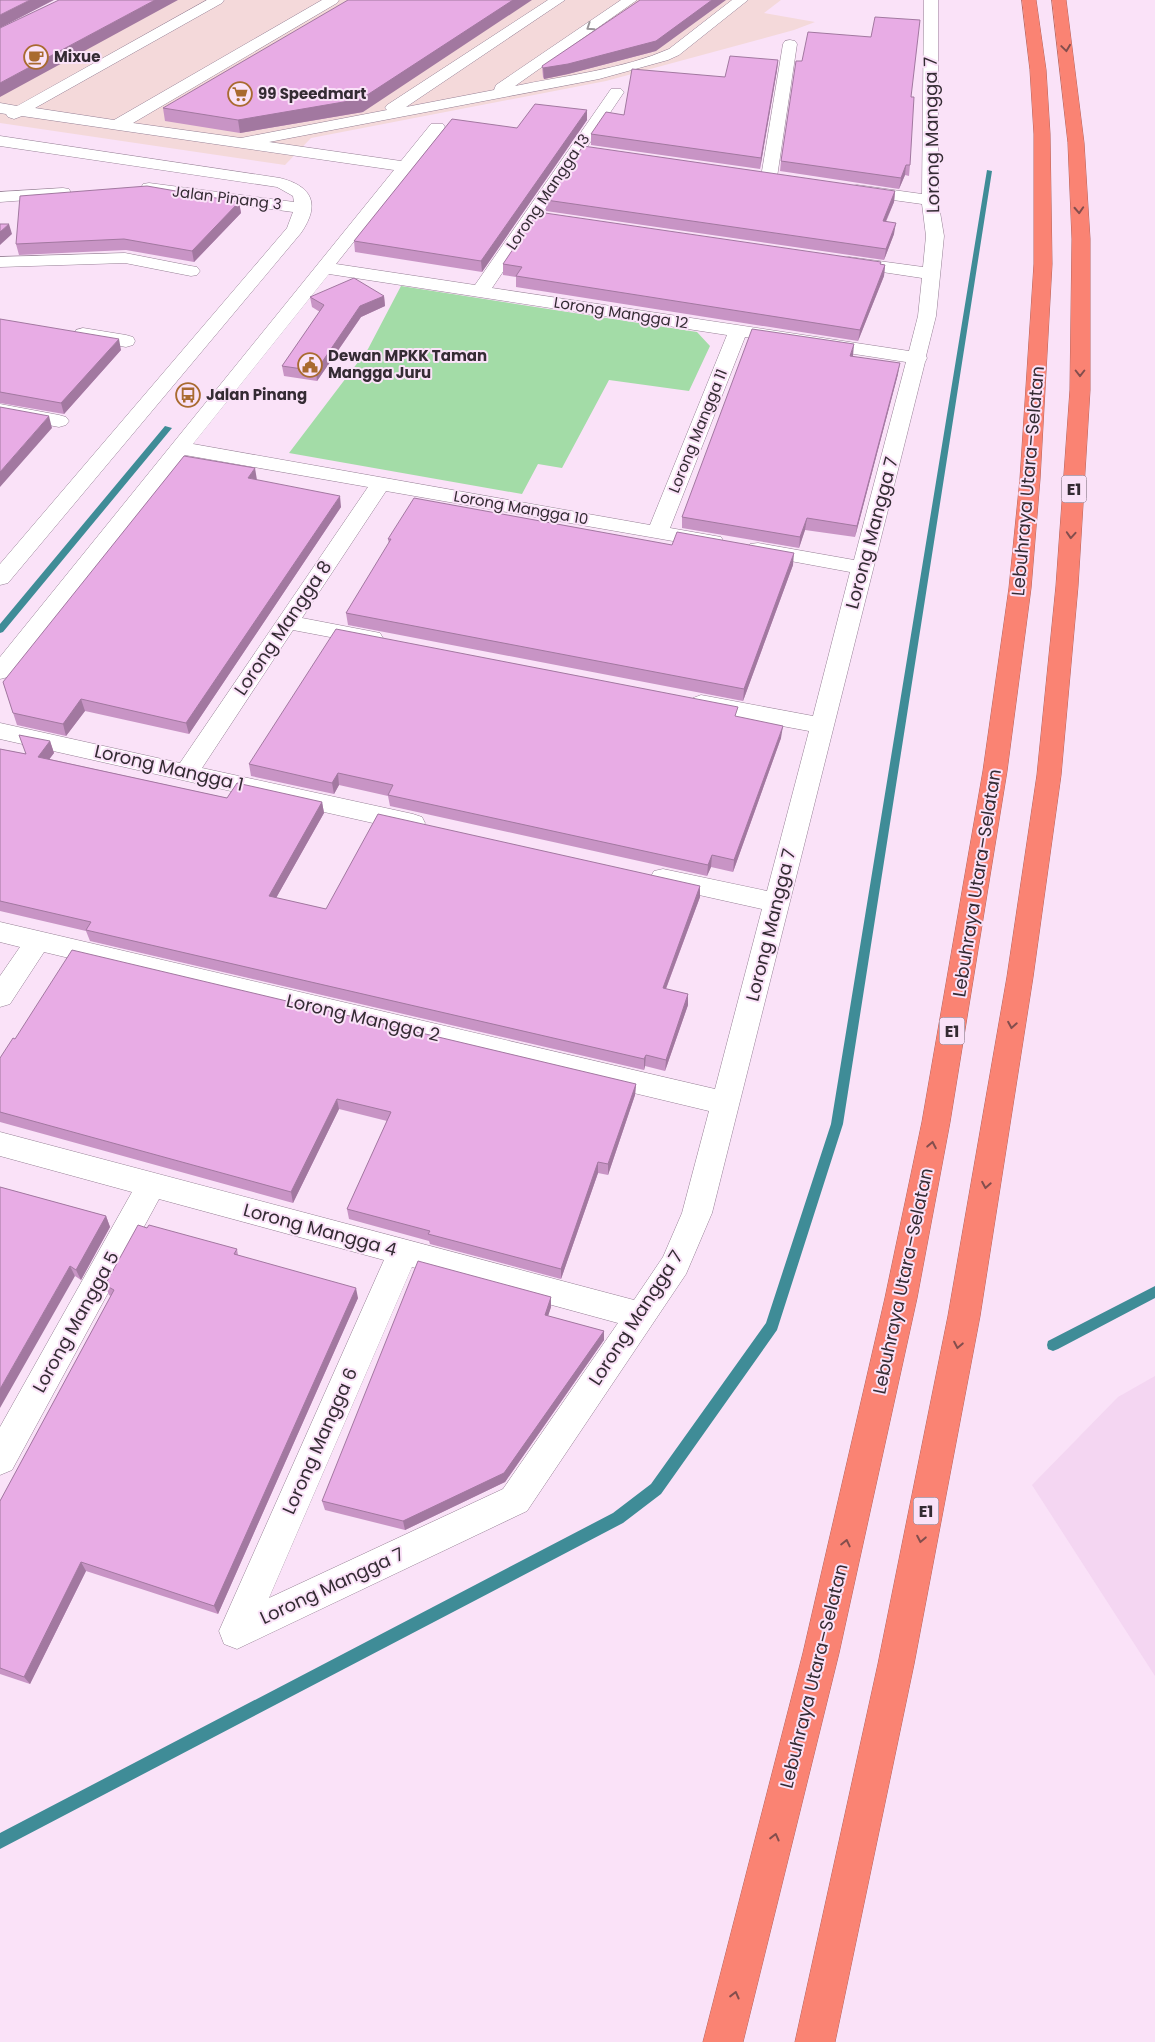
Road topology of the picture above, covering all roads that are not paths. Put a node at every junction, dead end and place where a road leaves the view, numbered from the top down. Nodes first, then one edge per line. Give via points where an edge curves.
1 (218, 0) edge
2 (332, 0) edge
3 (558, 0) edge
4 (630, 0) edge
5 (742, 0) edge
6 (931, 0) edge
7 (1029, 0) edge
8 (1059, 0) edge
9 (790, 44) dead end
10 (616, 92) dead end
11 (492, 95) junction
12 (0, 108) edge
13 (18, 111) junction
14 (381, 116) junction
15 (0, 122) edge
16 (117, 125) junction
17 (437, 127) dead end
18 (311, 129) junction
19 (0, 141) edge
20 (241, 143) junction
21 (577, 149) junction
22 (298, 152) junction
23 (596, 152) edge
24 (405, 167) junction
25 (752, 175) edge
26 (770, 177) junction
27 (788, 180) edge
28 (131, 188) edge
29 (843, 188) edge
30 (84, 191) edge
31 (0, 196) edge
32 (930, 200) junction
33 (304, 208) junction
34 (532, 215) junction
35 (552, 218) edge
36 (834, 260) edge
37 (0, 262) edge
38 (325, 268) junction
39 (191, 271) dead end
40 (931, 274) junction
41 (480, 292) junction
42 (738, 331) junction
43 (68, 332) edge
44 (126, 341) dead end
45 (918, 358) junction
46 (0, 410) edge
47 (59, 422) dead end
48 (180, 448) junction
49 (381, 483) junction
50 (658, 532) junction
51 (862, 568) junction
52 (0, 578) edge
53 (287, 622) junction
54 (394, 643) edge
55 (0, 672) edge
56 (676, 698) edge
57 (822, 726) junction
58 (0, 731) edge
59 (186, 773) junction
60 (438, 828) edge
61 (641, 873) edge
62 (777, 903) junction
63 (0, 932) edge
64 (38, 941) junction
65 (0, 997) edge
66 (725, 1103) junction
67 (0, 1144) edge
68 (152, 1185) junction
69 (403, 1252) junction
70 (640, 1315) junction
71 (0, 1459) edge
72 (237, 1631) joint
73 (723, 2042) edge
74 (815, 2042) edge

1 - 13 street
2 - 16 street
3 - 14 street
4 -> 11 street
5 - 11 street via 674,52 662,57 599,74
6 - 32 street, Lorong Mangga 7
73 -> 7 highway, Lebuhraya Utara–Selatan / E1 via 821,1653 901,1298 936,1122 996,771 1020,588 1044,264 1042,134
8 -> 74 highway, E1 via 1076,152 1080,239 1080,390 1067,586 1048,775 1020,977 964,1316 896,1664
9 - 26 street
10 - 21 street, Lorong Mangga 13
11 - 14 street
12 - 13 street
13 - 15 street
13 - 16 street
14 - 18 street
16 - 20 street
17 - 24 street
18 - 20 street
18 - 22 street via 300,137 296,145
19 - 33 street via 280,183 301,194
20 - 22 street
21 - 23 street
21 - 34 street, Lorong Mangga 13
22 - 24 street
24 - 38 street
25 - 26 street
26 - 27 street
28 - 33 street, Jalan Pinang 3
29 - 32 street
30 - 31 street
32 - 40 street, Lorong Mangga 7 via 935,236
33 - 52 street via 295,229
34 - 35 street
34 - 41 street, Lorong Mangga 13
36 - 40 street
37 - 39 street via 124,258
38 - 41 street, Lorong Mangga 12
38 - 48 street
40 - 45 street, Lorong Mangga 7
41 - 42 street, Lorong Mangga 12
42 - 45 street, Lorong Mangga 12
42 - 50 street, Lorong Mangga 11
43 - 44 street
45 - 51 street, Lorong Mangga 7
46 - 47 street
48 - 49 street, Lorong Mangga 10
48 - 55 street
49 - 50 street, Lorong Mangga 10
49 - 53 street, Lorong Mangga 8
50 - 51 street, Lorong Mangga 10
51 - 57 street, Lorong Mangga 7
53 - 54 street
53 - 59 street, Lorong Mangga 8
56 - 57 street
57 - 62 street, Lorong Mangga 7
58 - 59 street, Lorong Mangga 1
59 - 60 street, Lorong Mangga 1
61 - 62 street
62 - 66 street, Lorong Mangga 7
63 - 64 street, Lorong Mangga 2
64 - 65 street
64 - 66 street, Lorong Mangga 2
66 - 70 street, Lorong Mangga 7 via 697,1213 675,1265
67 - 68 street, Lorong Mangga 4
68 - 69 street, Lorong Mangga 4
68 - 71 street, Lorong Mangga 5
69 - 70 street, Lorong Mangga 4
69 - 72 street, Lorong Mangga 6
70 - 72 street, Lorong Mangga 7 via 515,1500

